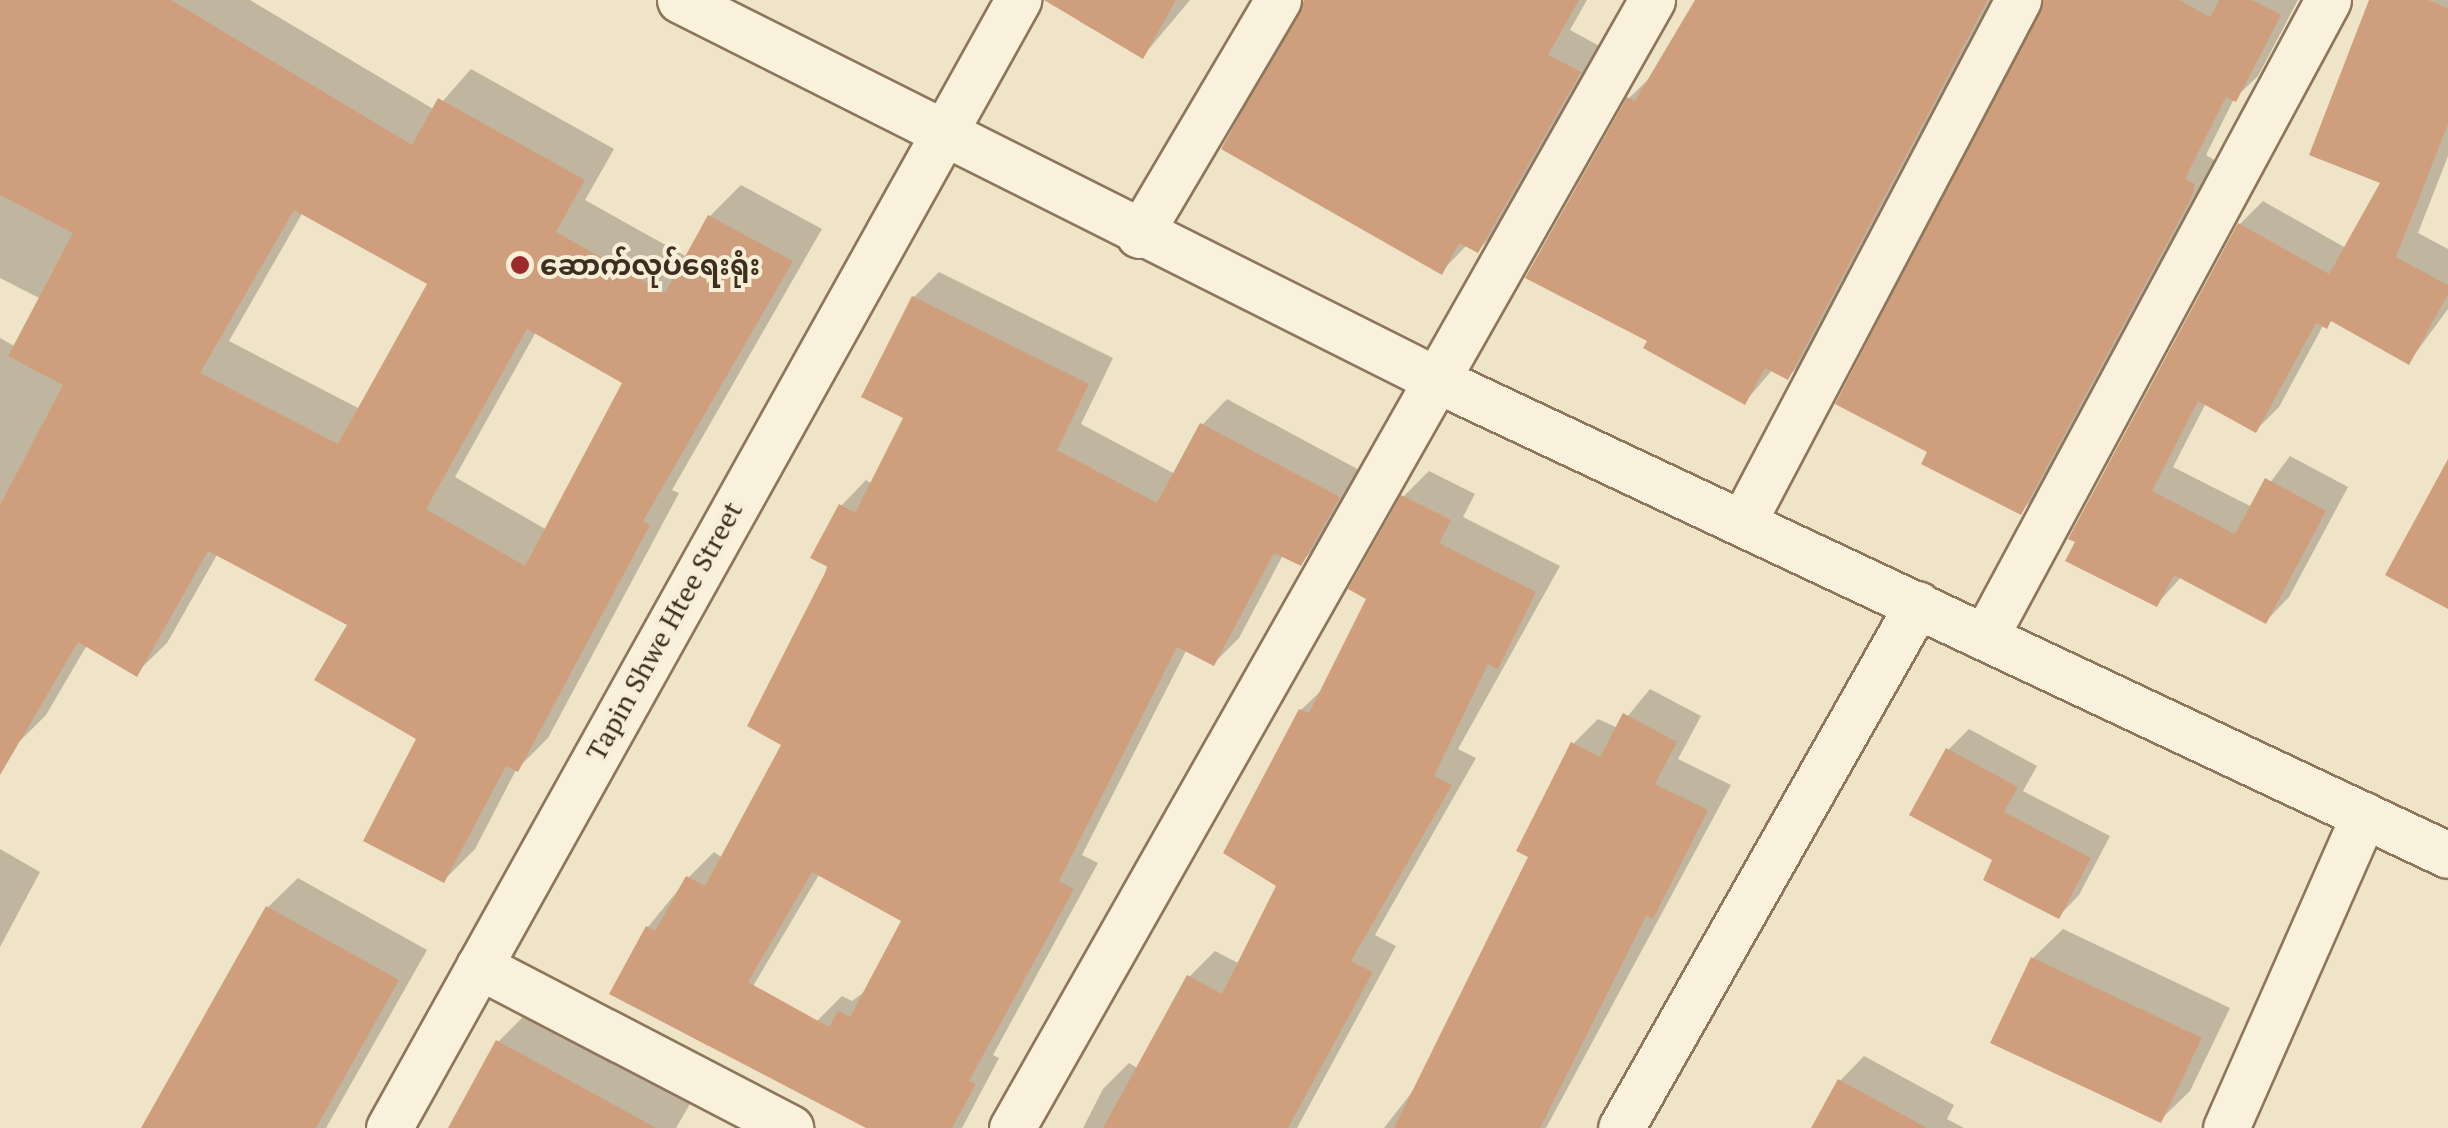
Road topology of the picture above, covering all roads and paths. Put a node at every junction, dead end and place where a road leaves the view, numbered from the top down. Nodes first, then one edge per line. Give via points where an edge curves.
1 (680, 0) edge
2 (1018, 0) edge
3 (1278, 0) edge
4 (1652, 0) edge
5 (2018, 0) edge
6 (2328, 0) edge
7 (938, 134) junction
8 (1139, 235) junction
9 (1433, 378) junction
10 (1744, 520) junction
11 (1918, 604) junction
12 (1986, 635) junction
13 (2364, 816) junction
14 (2448, 855) edge
15 (480, 966) junction
16 (389, 1128) edge
17 (790, 1128) edge
18 (1012, 1128) edge
19 (1621, 1128) edge
20 (2226, 1128) edge

1 - 7 street
2 - 7 street, Tapin Shwe Htee Street
3 - 8 street
4 - 9 street
5 - 10 street
6 - 12 street
7 - 8 street
7 - 15 street, Tapin Shwe Htee Street
8 - 9 street
9 - 10 street
9 - 18 street
10 - 11 street
11 - 12 street
11 - 19 street
12 - 13 street
13 - 14 street
13 - 20 street
15 - 16 street, Tapin Shwe Htee Street
15 - 17 street

